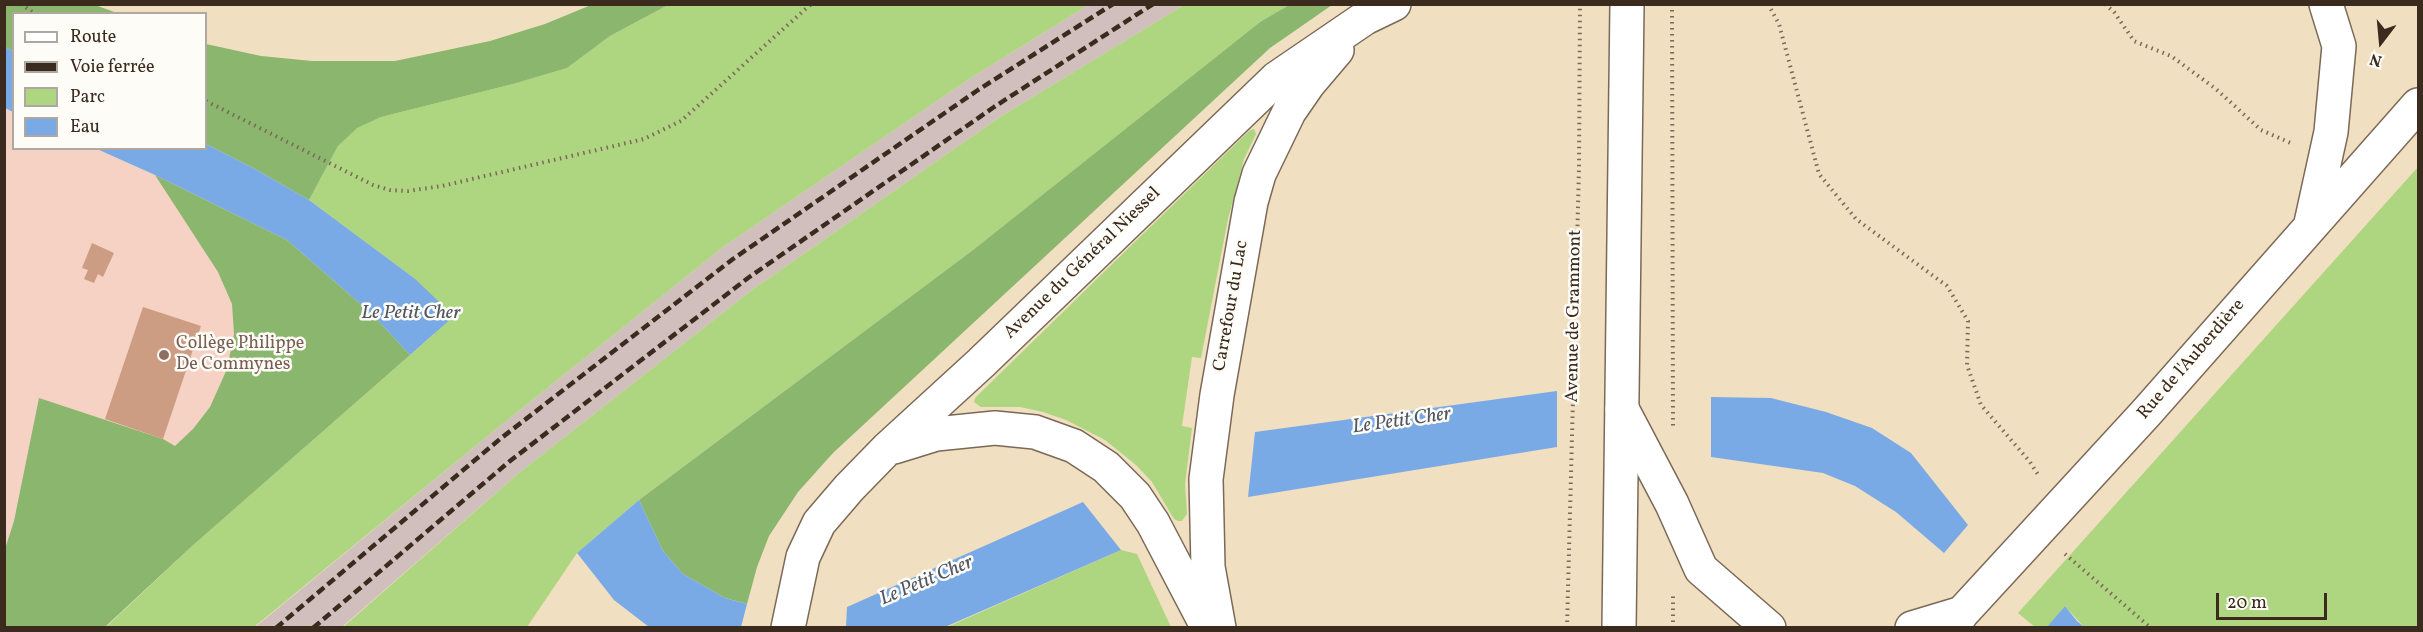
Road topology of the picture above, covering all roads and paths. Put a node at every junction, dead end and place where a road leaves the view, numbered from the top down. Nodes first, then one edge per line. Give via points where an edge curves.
1 (811, 4) edge
2 (1395, 4) edge
3 (1580, 4) edge
4 (1627, 4) edge
5 (1672, 4) edge
6 (1768, 4) edge
7 (2105, 4) edge
8 (2326, 4) edge
9 (1365, 18) junction
10 (207, 102) edge
11 (2418, 105) edge
12 (2326, 156) junction
13 (2311, 225) junction
14 (1622, 409) junction
15 (1673, 438) dead end
16 (886, 449) junction
17 (2058, 508) junction
18 (2059, 550) dead end
19 (803, 557) junction
20 (1673, 582) dead end
21 (1957, 620) edge
22 (1617, 623) edge
23 (788, 627) edge
24 (803, 627) edge
25 (1208, 627) edge
26 (1219, 627) edge
27 (1567, 627) edge
28 (1673, 627) edge
29 (1769, 627) edge
30 (1912, 627) edge
31 (2151, 627) edge

1 - 10 path via 681,121 653,135 442,186 408,191 372,185
2 - 9 street, Avenue du Général Niessel
3 - 27 path, Avenue de Grammont
4 - 14 street
5 - 15 path
6 - 17 path via 1779,24 1819,174 1856,219 1947,286 1968,321 1967,365 1981,405 2030,462
7 - 12 path via 2134,41 2171,56 2216,89 2261,130
8 - 12 street via 2339,46
9 - 16 street, Avenue du Général Niessel via 1277,78 981,363
9 - 26 street, Carrefour du Lac via 1289,112 1259,174 1251,202 1206,479 1208,567
11 - 13 street, Rue de l'Auberdière
12 - 13 street
13 - 17 street, Rue de l'Auberdière
14 - 22 street
14 - 29 street via 1701,569
16 - 19 street, Avenue du Général Niessel via 819,523
16 - 25 street via 936,434 995,428 1035,432 1074,446 1106,467 1136,496
17 - 21 street, Rue de l'Auberdière
18 - 31 path
19 - 23 street, Avenue du Général Niessel
19 - 24 street, Avenue du Général Niessel
20 - 28 path
21 - 30 street, Rue de l'Auberdière

